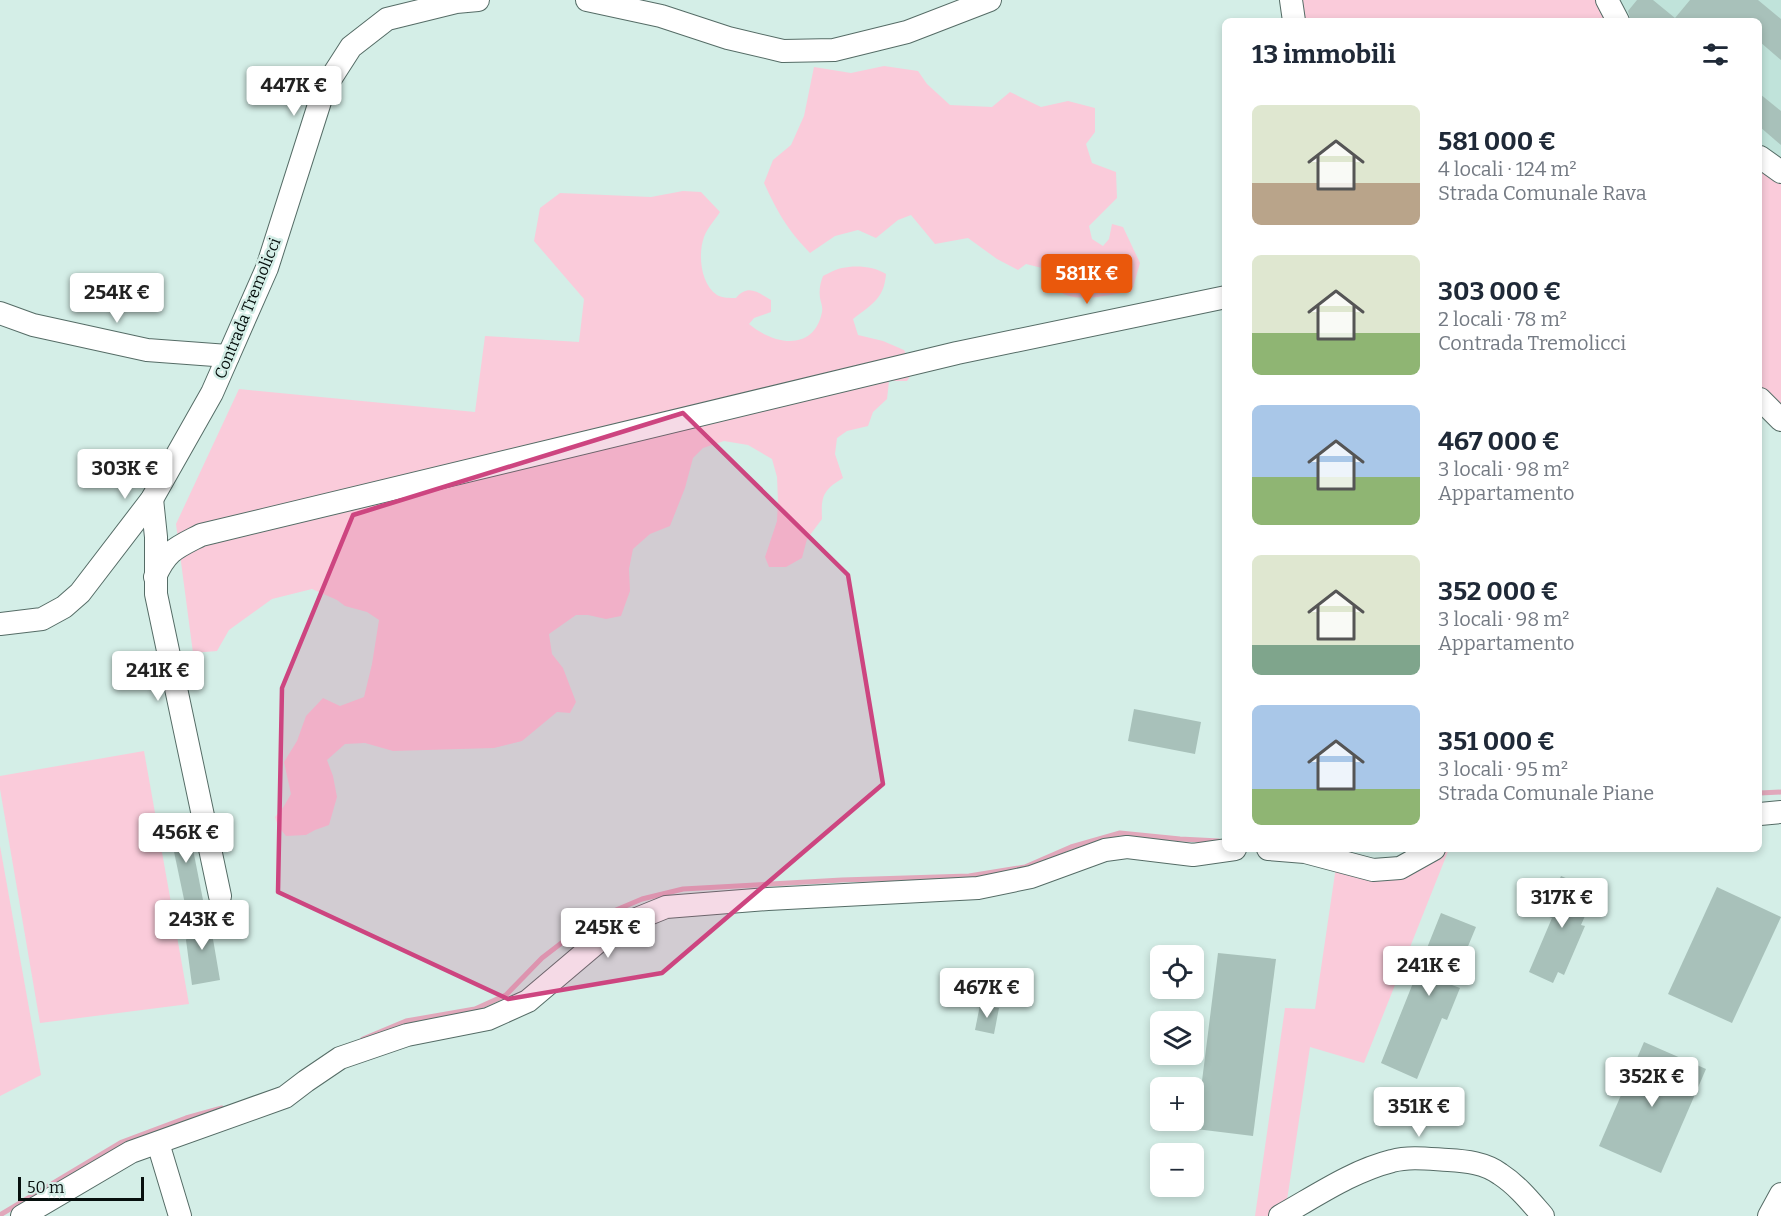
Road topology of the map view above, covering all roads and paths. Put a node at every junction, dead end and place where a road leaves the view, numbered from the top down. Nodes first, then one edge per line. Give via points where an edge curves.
1 (478, 0) edge
2 (587, 0) edge
3 (990, 0) edge
4 (1291, 0) edge
5 (1607, 0) edge
6 (1294, 18) edge
7 (1616, 18) edge
8 (1762, 158) edge
9 (1781, 172) edge
10 (1222, 298) edge
11 (0, 313) edge
12 (228, 357) junction
13 (1762, 401) edge
14 (1781, 420) edge
15 (152, 499) junction
16 (165, 540) junction
17 (0, 624) edge
18 (1781, 812) edge
19 (1762, 814) edge
20 (1222, 851) edge
21 (1305, 852) edge
22 (1429, 852) edge
23 (220, 896) dead end
24 (158, 1143) junction
25 (1781, 1194) edge
26 (22, 1216) edge
27 (180, 1216) edge
28 (1281, 1216) edge
29 (1543, 1216) edge
30 (1769, 1216) edge

1 - 12 street, Contrada Tremolicci via 387,19 351,47 324,89 267,268
2 - 3 street via 661,16 783,51 834,50 907,32
4 - 6 street
5 - 7 street
8 - 9 street
10 - 16 street via 957,353 201,535
11 - 12 street via 79,337 147,350
12 - 15 street, Contrada Tremolicci
13 - 14 street
15 - 16 street
15 - 17 street, Contrada Tremolicci via 80,593 64,607 42,619
16 - 23 street via 155,577 156,594
18 - 19 street
20 - 24 street via 1193,855 1127,847 1105,850 1031,877 978,888 666,907 629,922 600,940 528,1001 488,1019 407,1035 340,1058 285,1097
21 - 22 street via 1373,870 1400,868
24 - 26 street via 131,1152
24 - 27 street
25 - 30 street
28 - 29 street via 1355,1174 1393,1160 1415,1158 1485,1165 1519,1188

